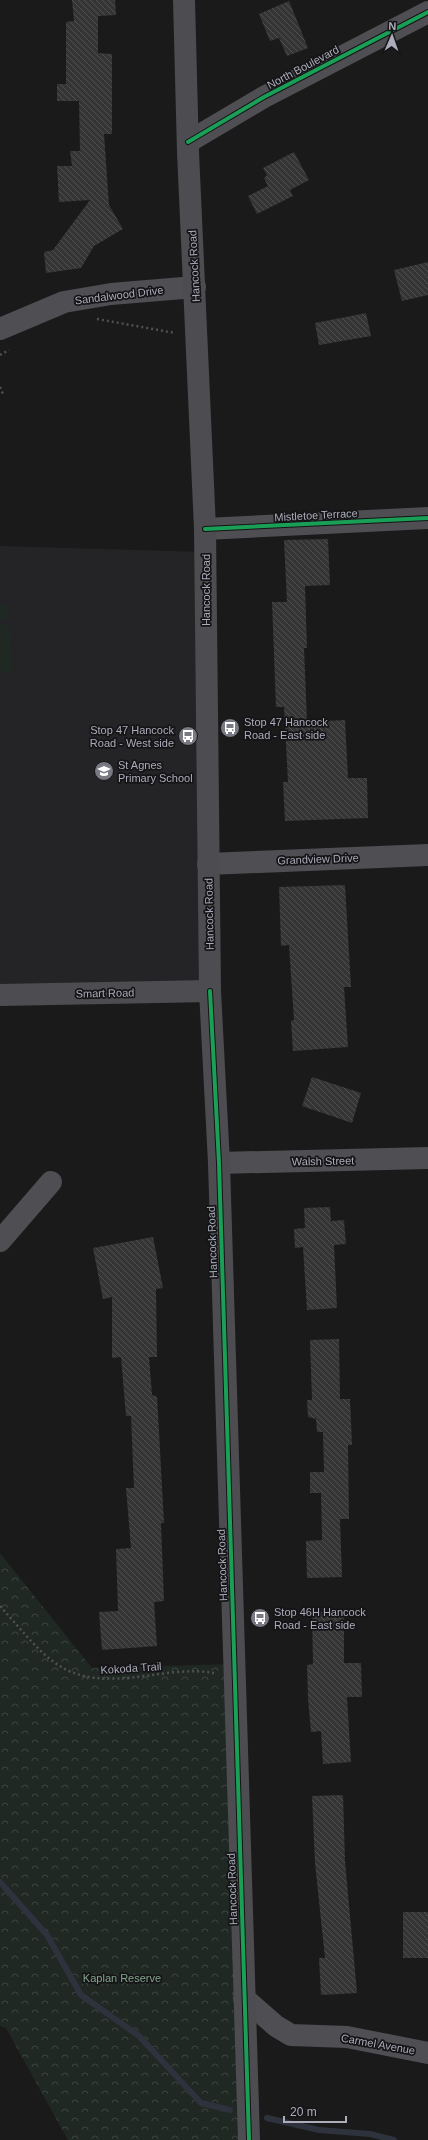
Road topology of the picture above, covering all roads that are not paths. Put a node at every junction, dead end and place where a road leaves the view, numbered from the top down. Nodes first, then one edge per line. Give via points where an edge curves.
1 (184, 0) edge
2 (428, 12) edge
3 (188, 142) junction
4 (195, 287) junction
5 (0, 329) edge
6 (428, 518) edge
7 (206, 529) junction
8 (428, 855) edge
9 (208, 864) junction
10 (210, 990) junction
11 (0, 996) edge
12 (428, 1158) edge
13 (219, 1163) junction
14 (51, 1182) dead end
15 (0, 1241) edge
16 (244, 1998) junction
17 (428, 2053) edge
18 (249, 2140) edge

1 - 3 main road, Hancock Road
2 - 3 street, North Boulevard via 264,98
3 - 4 main road, Hancock Road
4 - 5 street, Sandalwood Drive via 112,294 64,302
4 - 7 main road, Hancock Road
6 - 7 street, Mistletoe Terrace
7 - 9 main road, Hancock Road
8 - 9 street, Grandview Drive
9 - 10 main road, Hancock Road
10 - 11 main road, Smart Road
10 - 13 main road, Hancock Road
12 - 13 street, Walsh Street
13 - 16 main road, Hancock Road
14 - 15 street
16 - 17 street, Carmel Avenue via 276,2026 292,2035 347,2037
16 - 18 main road, Hancock Road

